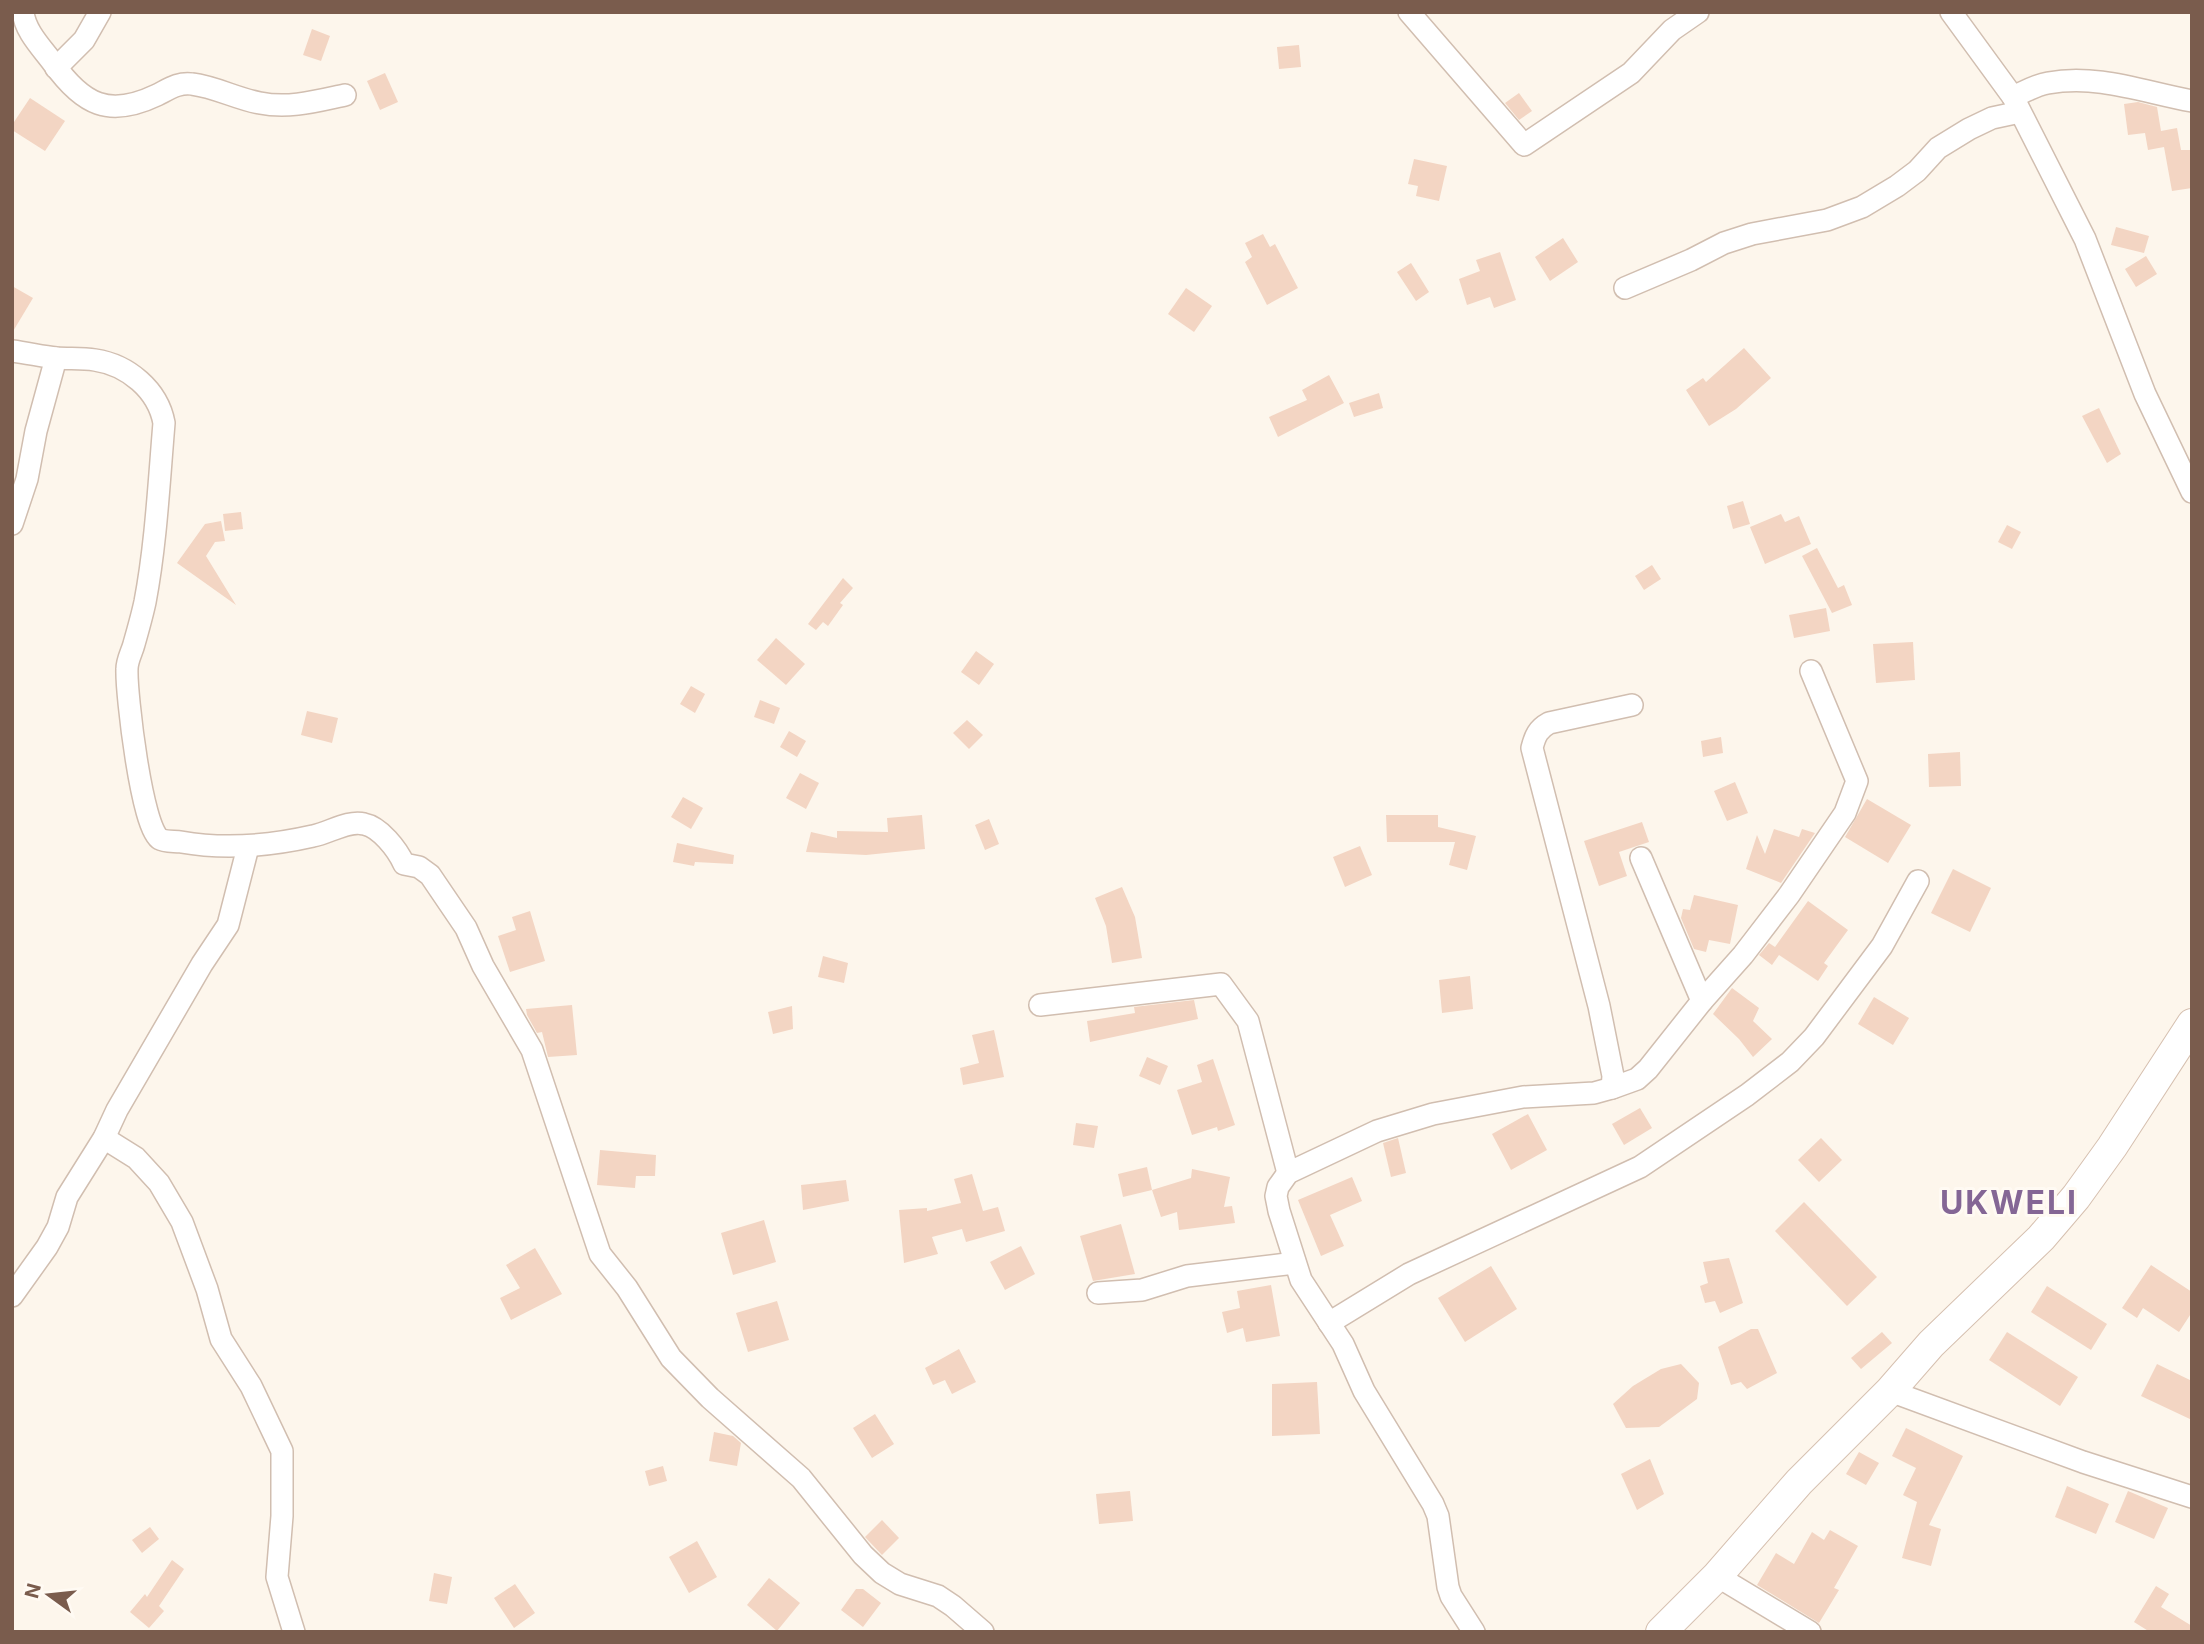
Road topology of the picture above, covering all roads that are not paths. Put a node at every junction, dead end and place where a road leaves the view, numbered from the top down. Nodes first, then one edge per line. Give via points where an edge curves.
1 (23, 12) edge
2 (100, 12) edge
3 (1409, 12) edge
4 (1698, 12) edge
5 (1951, 12) edge
6 (56, 68) junction
7 (345, 95) dead end
8 (2192, 101) edge
9 (2017, 104) junction
10 (1625, 288) dead end
11 (12, 351) edge
12 (56, 358) junction
13 (2192, 492) edge
14 (12, 524) edge
15 (1811, 671) dead end
16 (1632, 705) dead end
17 (248, 847) junction
18 (1641, 858) dead end
19 (1918, 881) dead end
20 (1702, 1001) junction
21 (1040, 1005) dead end
22 (2192, 1024) edge
23 (1612, 1088) junction
24 (104, 1138) junction
25 (1288, 1173) junction
26 (1294, 1263) junction
27 (1098, 1293) dead end
28 (12, 1296) edge
29 (1329, 1323) junction
30 (1890, 1391) junction
31 (2192, 1497) edge
32 (1717, 1576) junction
33 (294, 1632) edge
34 (983, 1632) edge
35 (1474, 1632) edge
36 (1661, 1632) edge
37 (1810, 1632) edge

1 - 6 street via 24,23
2 - 6 street via 84,40
3 - 4 street via 1524,145 1630,73 1672,30
5 - 9 street
6 - 7 street via 104,107 137,104 180,84 220,90 261,104 292,106
8 - 9 street via 2113,82 2076,80 2045,83
9 - 10 street via 1938,148 1917,171 1863,207 1724,243
9 - 13 street via 2085,239 2146,394
11 - 12 street
12 - 14 street
12 - 17 street via 97,360 123,370 154,395 162,408 145,601 126,665 148,820 160,839
15 - 20 street via 1852,765 1857,781 1854,792 1846,813 1788,895
16 - 23 street via 1549,723 1534,738 1532,748 1598,1006
17 - 24 street via 228,925
17 - 34 street via 312,837 356,822 377,830 404,864 430,875 466,928 532,1050 600,1254 671,1358 801,1478 882,1573 938,1596
18 - 20 street
19 - 29 street via 1882,946 1814,1037 1758,1087 1640,1167 1409,1274
20 - 23 street via 1643,1074
21 - 25 street via 1221,984 1248,1021
22 - 30 street via 2076,1197
23 - 25 street via 1523,1097 1433,1114 1377,1131
24 - 28 street via 67,1197 47,1247
24 - 33 street via 144,1166 182,1222 221,1339 251,1386 282,1451 277,1577
25 - 26 street via 1276,1196
26 - 27 street via 1187,1276 1142,1290
26 - 29 street
29 - 35 street via 1364,1391 1433,1504 1451,1597
30 - 31 street
30 - 32 street via 1799,1482
32 - 36 street
32 - 37 street

